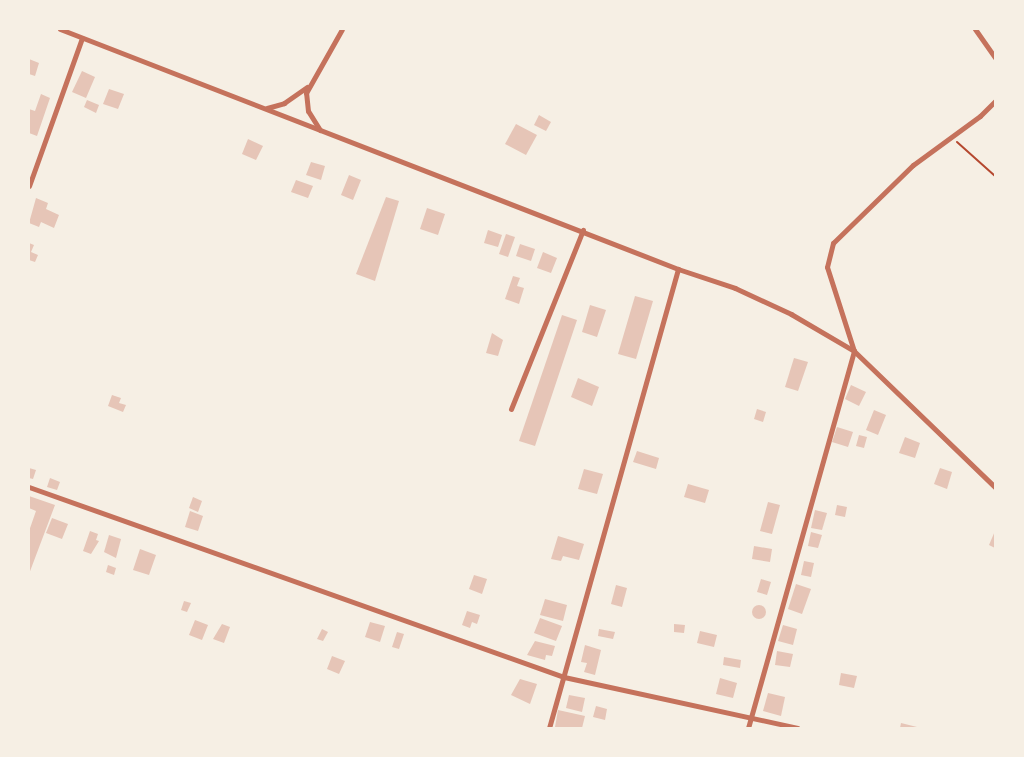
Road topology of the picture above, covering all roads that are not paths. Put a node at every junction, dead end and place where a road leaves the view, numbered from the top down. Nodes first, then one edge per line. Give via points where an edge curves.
1 (60, 29) edge
2 (342, 29) edge
3 (976, 29) edge
4 (82, 38) junction
5 (995, 58) edge
6 (308, 86) junction
7 (995, 100) edge
8 (266, 108) junction
9 (320, 130) junction
10 (29, 186) edge
11 (583, 230) junction
12 (678, 269) junction
13 (854, 351) junction
14 (511, 409) dead end
15 (29, 487) edge
16 (995, 487) edge
17 (564, 677) junction
18 (751, 718) junction
19 (549, 728) edge
20 (748, 728) edge
21 (798, 728) edge

1 - 4 street
2 - 6 street
3 - 5 street
4 - 8 street
4 - 10 street
6 - 8 street via 284,103
6 - 9 street via 308,111
7 - 13 street via 913,165 833,243 827,267
8 - 9 street
9 - 11 street
11 - 12 street
11 - 14 street
12 - 13 street via 734,288 792,314
12 - 17 street
13 - 16 street
13 - 18 street
15 - 17 street
17 - 18 street
17 - 19 street
18 - 20 street
18 - 21 street

